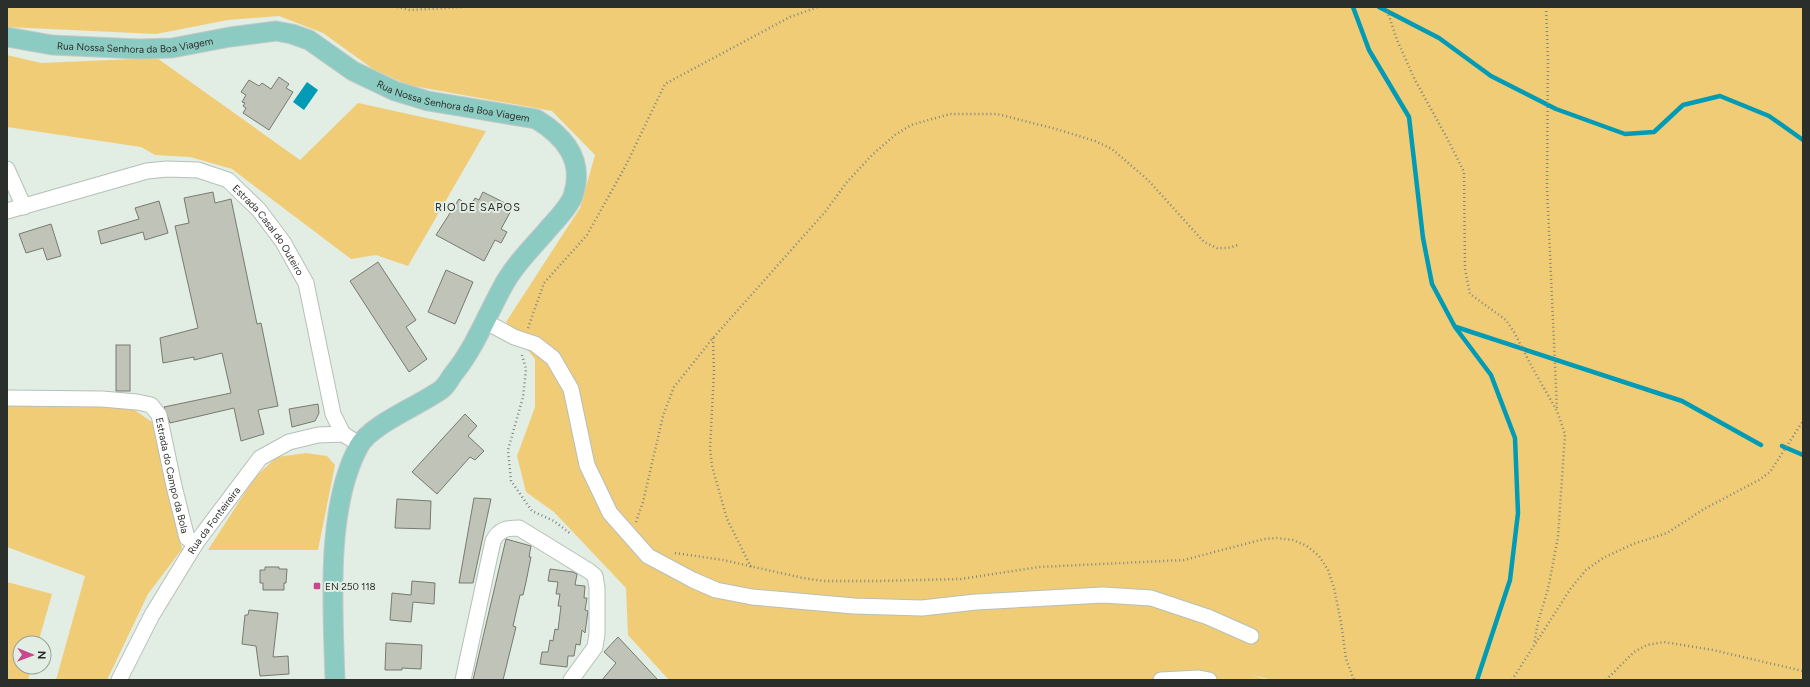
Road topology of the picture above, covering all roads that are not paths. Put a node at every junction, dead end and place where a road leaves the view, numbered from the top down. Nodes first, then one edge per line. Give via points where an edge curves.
1 (7, 37) edge
2 (7, 169) edge
3 (24, 206) junction
4 (7, 211) edge
5 (486, 322) junction
6 (7, 398) edge
7 (343, 434) junction
8 (360, 445) junction
9 (196, 543) junction
10 (1252, 636) dead end
11 (119, 680) edge
12 (335, 680) edge
13 (463, 680) edge
14 (571, 680) edge
15 (1161, 680) edge
16 (1209, 680) edge

1 - 5 main road, Rua Nossa Senhora da Boa Viagem via 52,45 139,49 172,48 276,31 309,40 353,71 395,91 428,101 536,119 551,128 562,139 575,162 573,196 560,216 520,261 502,287
2 - 3 street
3 - 4 street, Estrada Casal do Outeiro
3 - 7 street, Estrada Casal do Outeiro via 147,171 198,170 228,180 263,215 284,242 306,283 333,414
5 - 8 main road, Rua Nossa Senhora da Boa Viagem via 467,357 442,388 371,432
5 - 10 street via 535,344 553,358 571,389 587,465 610,513 628,535 648,556 716,590 752,597 854,606 922,608 976,602 1103,595 1150,598 1208,617
6 - 9 street, Estrada do Campo da Bola via 102,399 151,405 159,414 187,538
7 - 8 street
7 - 9 street, Rua da Fonteireira via 318,435 289,442 260,458
8 - 12 main road, Rua Nossa Senhora da Boa Viagem via 352,462 336,522 333,604
9 - 11 street, Rua da Fonteireira via 152,615
13 - 14 street via 495,535 502,530 519,528 594,576 597,588 595,647
15 - 16 street

